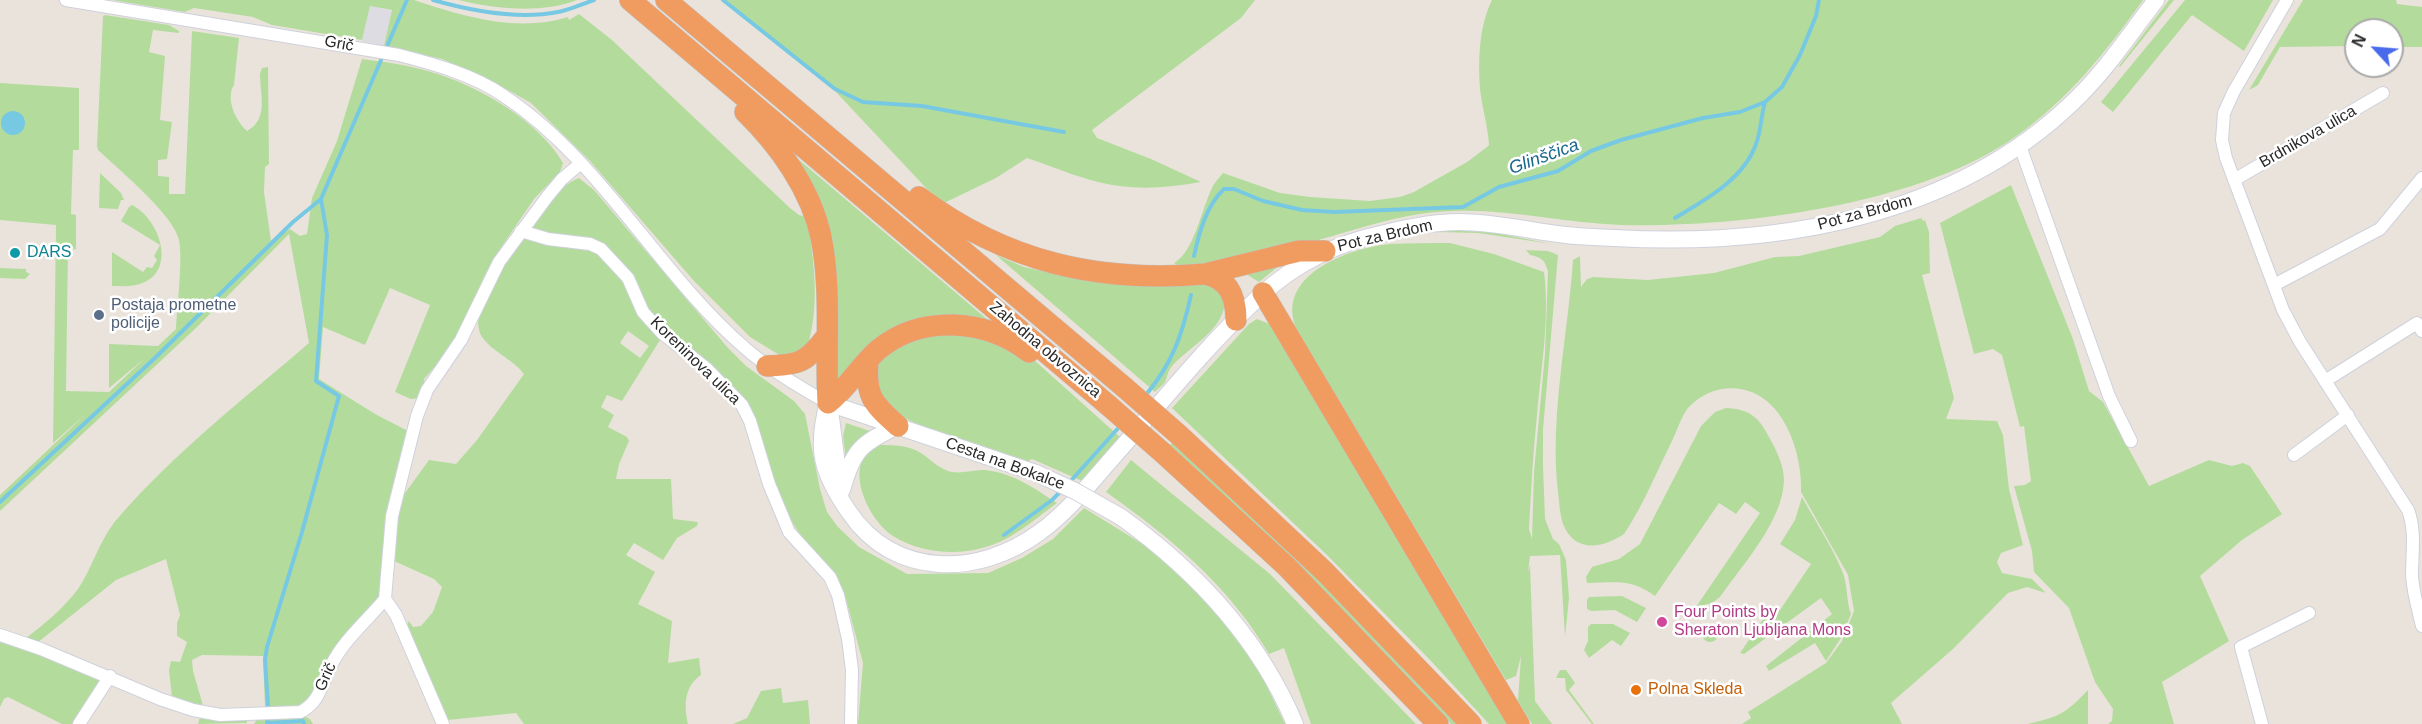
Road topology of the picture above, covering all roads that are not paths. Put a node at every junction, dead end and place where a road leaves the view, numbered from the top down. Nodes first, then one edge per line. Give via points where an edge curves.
1 (66, 0) edge
2 (630, 0) edge
3 (666, 0) edge
4 (2156, 0) edge
5 (2288, 0) edge
6 (703, 61) junction
7 (2383, 93) dead end
8 (838, 145) junction
9 (2020, 146) junction
10 (581, 163) junction
11 (2422, 178) edge
12 (2234, 180) junction
13 (521, 231) junction
14 (1325, 251) junction
15 (1205, 274) junction
16 (2274, 285) junction
17 (1263, 293) junction
18 (1236, 320) junction
19 (2422, 331) edge
20 (826, 337) junction
21 (868, 361) junction
22 (1059, 363) junction
23 (767, 366) junction
24 (2325, 381) junction
25 (828, 403) junction
26 (2348, 415) junction
27 (898, 426) junction
28 (2131, 441) dead end
29 (2294, 455) dead end
30 (842, 498) junction
31 (2418, 521) edge
32 (385, 598) junction
33 (2309, 613) dead end
34 (2422, 626) edge
35 (0, 635) edge
36 (110, 676) junction
37 (79, 724) edge
38 (443, 724) edge
39 (851, 724) edge
40 (1295, 724) edge
41 (1438, 724) edge
42 (1471, 724) edge
43 (1519, 724) edge
44 (2262, 724) edge

1 - 10 street, Grič via 376,50 433,64 502,94
2 - 6 highway, Zahodna obvoznica
3 - 8 highway, Zahodna obvoznica
4 - 9 main road, Pot za Brdom via 2088,87
5 - 12 street via 2224,113 2222,140
6 - 20 highway via 723,92 768,137 812,206 824,260
6 - 22 highway, Zahodna obvoznica
7 - 12 street, Brdnikova ulica
8 - 15 highway via 870,159 969,230 1030,256 1065,267 1117,275
8 - 42 highway, Zahodna obvoznica, bridge via 1179,435 1325,572
9 - 14 main road, Pot za Brdom via 1977,173 1924,197 1817,227 1747,236 1662,240 1450,222 1378,234
9 - 28 street via 2109,396
10 - 13 street via 562,179
10 - 23 street, Grič via 701,303
11 - 16 street via 2380,229
12 - 16 street
13 - 32 street via 499,262 461,340 435,377 417,416 392,516
13 - 39 street, Koreninova ulica via 601,249 628,278 643,312 742,405 789,532 830,577 838,595 852,670
14 - 15 highway via 1299,251
14 - 17 main road, Pot za Brdom
15 - 18 highway via 1217,278 1230,290 1236,304
16 - 24 street via 2283,310
17 - 18 main road, Pot za Brdom
17 - 43 highway
18 - 30 main road, Pot za Brdom via 1073,502 1042,531 1003,553 958,565 912,560 874,539 860,526
19 - 24 street via 2417,322
20 - 23 highway via 800,363
20 - 25 highway
21 - 22 highway via 884,345 909,332 928,326 955,325 990,330 1036,356
21 - 25 highway
21 - 27 highway via 870,396
22 - 41 highway, Zahodna obvoznica, bridge via 1287,567
23 - 25 street, Grič
24 - 26 street
25 - 27 main road, Cesta na Bokalce
25 - 30 main road
26 - 29 street
26 - 31 street
27 - 30 main road via 861,447 848,472
27 - 40 main road, Cesta na Bokalce, bridge via 1036,473 1121,517 1175,558 1219,603 1265,665
31 - 34 street via 2412,577
32 - 36 street, Grič via 340,649 316,700 300,712 220,715 193,710
32 - 38 street
33 - 44 street via 2241,647
35 - 36 street, Grič
36 - 37 street

